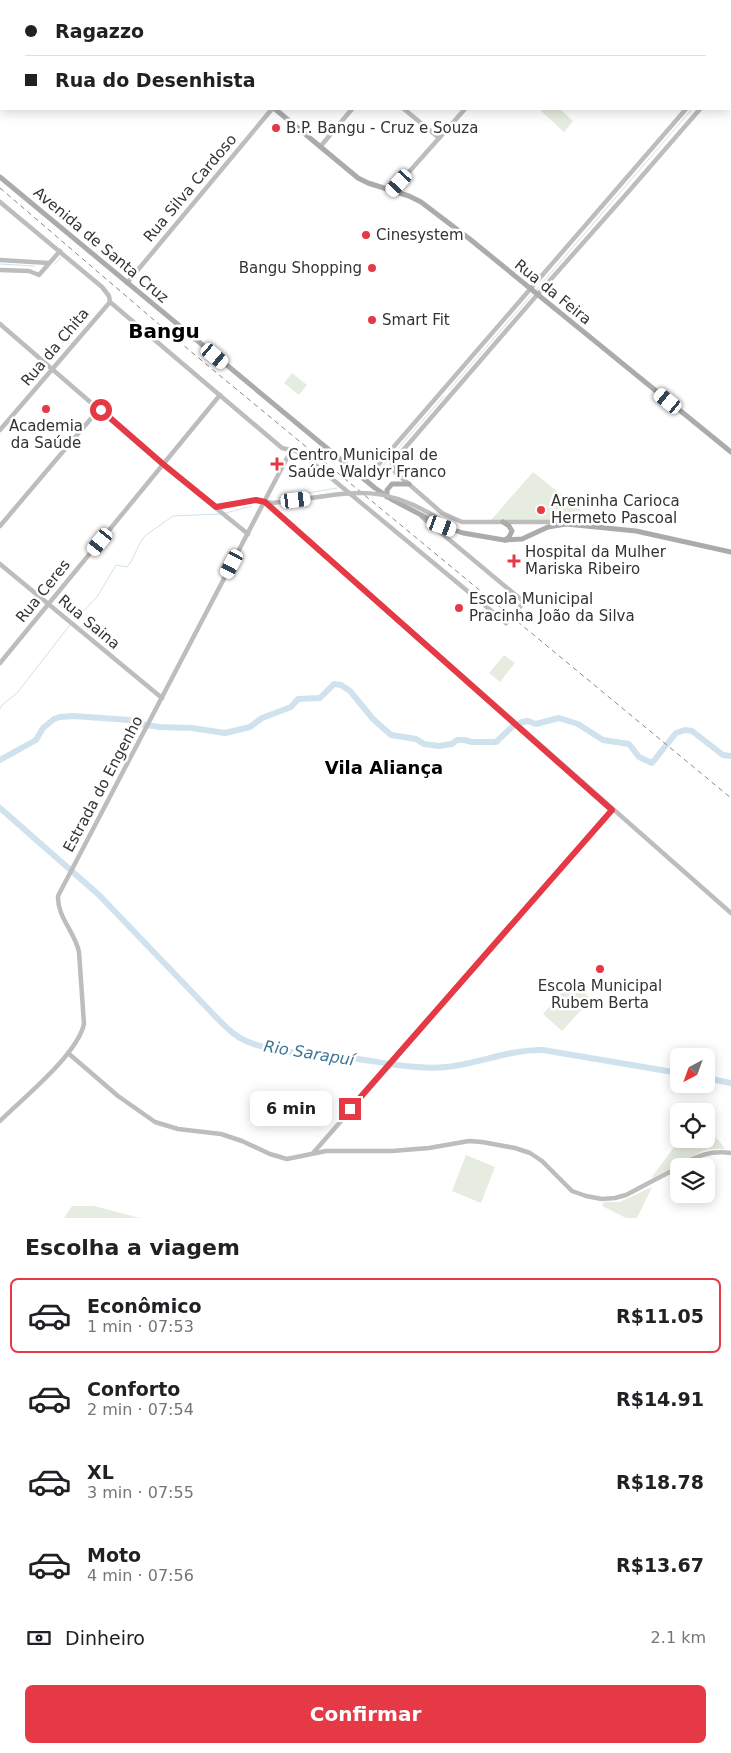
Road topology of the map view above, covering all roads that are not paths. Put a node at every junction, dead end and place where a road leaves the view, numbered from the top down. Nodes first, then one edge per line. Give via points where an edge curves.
1 (273, 110) edge
2 (275, 110) edge
3 (351, 110) edge
4 (405, 110) edge
5 (463, 110) edge
6 (685, 110) edge
7 (699, 110) edge
8 (439, 138) junction
9 (320, 147) junction
10 (0, 177) edge
11 (392, 191) junction
12 (0, 202) edge
13 (60, 250) junction
14 (0, 260) edge
15 (49, 263) junction
16 (0, 270) edge
17 (127, 283) junction
18 (534, 292) junction
19 (110, 302) junction
20 (0, 324) edge
21 (52, 369) junction
22 (220, 395) junction
23 (99, 409) junction
24 (0, 430) edge
25 (292, 451) junction
26 (731, 452) edge
27 (163, 464) junction
28 (365, 480) junction
29 (408, 484) junction
30 (387, 497) junction
31 (265, 502) junction
32 (216, 507) junction
33 (419, 515) junction
34 (503, 522) junction
35 (564, 524) junction
36 (0, 526) edge
37 (463, 533) junction
38 (248, 534) junction
39 (504, 540) junction
40 (731, 552) edge
41 (0, 564) edge
42 (49, 604) junction
43 (0, 664) edge
44 (162, 698) junction
45 (612, 810) junction
46 (731, 913) edge
47 (68, 1053) junction
48 (0, 1121) edge
49 (314, 1152) junction
50 (731, 1153) edge
51 (694, 1158) edge
52 (670, 1171) edge

1 - 17 street, Rua Silva Cardoso
2 - 9 main road, Rua da Feira
3 - 9 street
4 - 8 street
5 - 8 street
6 - 18 street
7 - 18 street
8 - 11 street
9 - 11 main road, Rua da Feira via 368,183
10 - 17 main road, Avenida de Santa Cruz
11 - 18 main road, Rua da Feira via 421,202
12 - 13 street
13 - 15 street
13 - 19 street via 102,287
14 - 15 street
15 - 16 street via 40,275 29,271
17 - 28 main road, Avenida de Santa Cruz
18 - 26 main road, Rua da Feira
18 - 28 street
18 - 29 street, Avenida de Santa Cruz via 392,463 393,469
19 - 21 street, Rua da Chita
19 - 22 street
20 - 21 street
21 - 23 street
21 - 24 street, Rua da Chita
22 - 25 street via 282,448
22 - 27 street, Rua Ceres
23 - 27 street
23 - 36 street
25 - 31 street, Estrada do Engenho
25 - 33 street, bridge via 307,458 506,623 524,602
27 - 32 street
27 - 42 street, Rua Ceres
28 - 30 main road, Avenida de Santa Cruz
29 - 30 main road via 392,484 387,490
29 - 34 street, Avenida de Santa Cruz via 447,516 462,522
30 - 33 main road, Avenida de Santa Cruz
31 - 32 street via 256,500
31 - 37 street, bridge via 372,492 397,497
31 - 38 street, Estrada do Engenho
31 - 45 street
32 - 38 street
33 - 37 main road, Avenida de Santa Cruz
34 - 35 street, Avenida de Santa Cruz
34 - 39 main road via 510,526 512,532
35 - 39 main road, Avenida de Santa Cruz via 548,527 522,540
35 - 40 main road, Avenida de Santa Cruz via 636,531
37 - 39 main road, Avenida de Santa Cruz
38 - 44 street, Estrada do Engenho
41 - 42 street, Rua Saina
42 - 43 street, Rua Ceres
42 - 44 street, Rua Saina
44 - 47 street, Estrada do Engenho via 58,896 61,915 77,943 84,1024 82,1033
45 - 46 street
45 - 49 street
47 - 48 street, Estrada do Engenho
47 - 49 street via 155,1122 221,1134 287,1158
49 - 52 street via 392,1151 482,1142 530,1153 542,1160 572,1190 602,1199 626,1195
50 - 51 street via 710,1152

